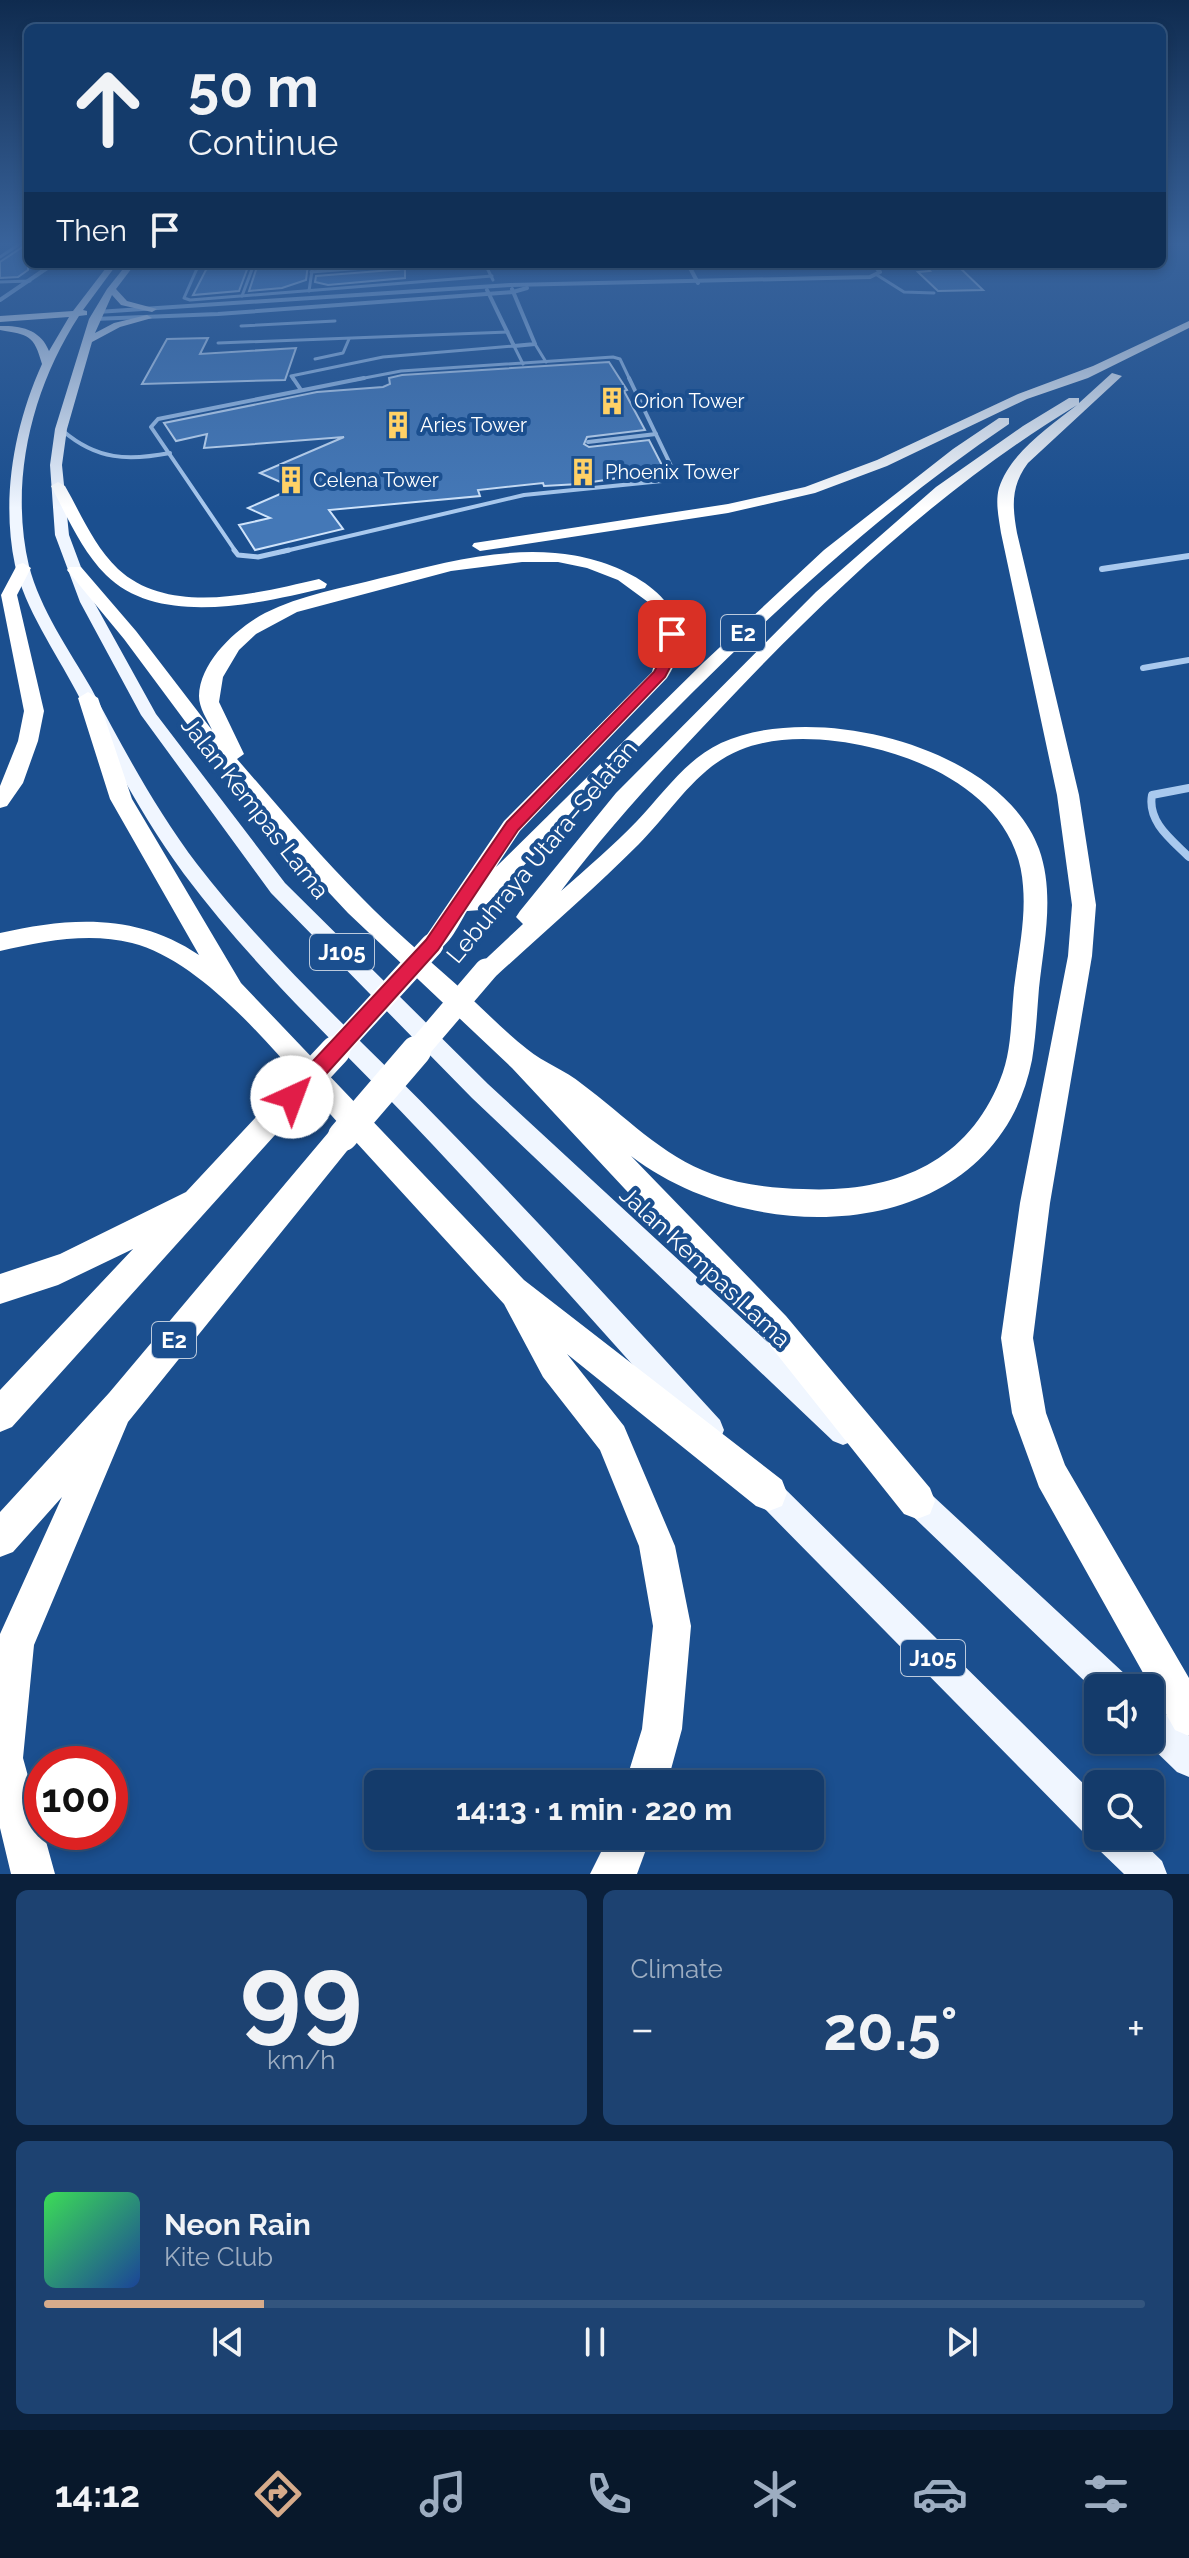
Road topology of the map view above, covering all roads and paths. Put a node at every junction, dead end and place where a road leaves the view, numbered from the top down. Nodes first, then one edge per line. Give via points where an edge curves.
1 (32, 332) edge
2 (70, 332) edge
3 (86, 332) edge
4 (103, 332) edge
5 (498, 332) edge
6 (508, 332) edge
7 (530, 332) edge
8 (1176, 332) edge
9 (349, 339) junction
10 (87, 341) junction
11 (218, 343) dead end
12 (535, 344) junction
13 (1179, 344) dead end
14 (514, 346) junction
15 (1156, 355) dead end
16 (315, 359) dead end
17 (46, 362) junction
18 (546, 362) junction
19 (523, 364) junction
20 (1113, 372) junction
21 (301, 390) junction
22 (61, 429) junction
23 (656, 434) junction
24 (588, 442) dead end
25 (170, 453) junction
26 (58, 486) junction
27 (1189, 556) edge
28 (23, 568) junction
29 (1102, 569) dead end
30 (75, 570) junction
31 (1189, 660) edge
32 (1143, 668) dead end
33 (88, 698) junction
34 (1189, 788) edge
35 (0, 801) edge
36 (1189, 857) edge
37 (314, 862) junction
38 (0, 942) edge
39 (432, 945) junction
40 (486, 970) junction
41 (232, 990) junction
42 (521, 1060) junction
43 (200, 1198) junction
44 (0, 1289) edge
45 (513, 1291) junction
46 (121, 1405) junction
47 (0, 1415) edge
48 (769, 1493) junction
49 (917, 1501) junction
50 (0, 1539) edge
51 (1100, 1674) edge
52 (1189, 1716) edge
53 (1164, 1736) edge
54 (1189, 1760) edge
55 (650, 1770) edge
56 (1084, 1809) edge
57 (626, 1850) edge
58 (1125, 1850) edge
59 (33, 1874) edge
60 (612, 1874) edge
61 (1149, 1874) edge

1 - 17 main road via 43,344
2 - 17 main road, Jalan Kempas Lama / J105
3 - 10 main road, Jalan Kempas Lama / J105
4 - 10 main road
5 - 9 lane
6 - 14 street
7 - 12 street
8 - 20 highway, Lebuhraya Utara–Selatan / E2
9 - 11 lane
9 - 16 lane via 343,353
10 - 22 main road, Jalan Kempas Lama / J105
12 - 14 street
12 - 18 lane
13 - 15 highway
14 - 19 lane
14 - 21 lane via 383,357 290,376
17 - 28 main road, Jalan Kempas Lama / J105 via 32,392 16,469
18 - 19 lane
18 - 23 lane via 620,359
19 - 21 lane via 429,368
20 - 26 highway via 1056,381 905,454 809,490 737,507 497,543 242,600 164,597 129,585 92,549
20 - 39 highway, Lebuhraya Utara–Selatan / E2 via 1033,402 838,543
20 - 40 highway, Lebuhraya Utara–Selatan / E2 via 953,479 884,536 623,799
20 - 52 highway via 1101,394 1025,459 1005,497 1068,795 1084,905 1017,1338 1029,1413 1051,1475
21 - 25 lane via 158,419 151,427
22 - 25 lane via 86,449 118,460
22 - 26 main road, Jalan Kempas Lama / J105
23 - 24 lane
23 - 25 lane via 674,472 662,481 524,495 250,558 238,555
26 - 30 main road, Jalan Kempas Lama / J105 via 62,535
27 - 29 street
28 - 33 main road, Jalan Kempas Lama / J105
28 - 35 highway via 9,595 34,711 13,783
30 - 37 highway
30 - 49 main road, Jalan Kempas Lama / J105 via 149,715 278,888 480,1091
31 - 32 street
33 - 41 highway via 121,799
33 - 48 main road, Jalan Kempas Lama / J105 via 140,793 206,889
34 - 36 street via 1152,795 1149,805 1152,817
37 - 39 highway via 227,745 209,699 212,678 241,638 269,618 305,603 501,557 562,558 621,574 642,587 669,616 670,654 660,674 512,826
37 - 42 highway
38 - 41 highway via 53,930 140,935 170,948
39 - 43 highway, Lebuhraya Utara–Selatan / E2, bridge
40 - 42 highway via 603,866 682,779 711,756 741,742 831,734 912,752 956,772 1020,831 1034,876 1035,918 1015,1079 989,1131 950,1169 891,1198 827,1206 762,1200 706,1186
40 - 46 highway, Lebuhraya Utara–Selatan / E2, bridge
41 - 45 highway
42 - 49 highway via 775,1327
43 - 44 highway via 82,1257
43 - 47 highway, Lebuhraya Utara–Selatan / E2
45 - 48 highway
45 - 55 highway via 555,1365 612,1438 657,1546 672,1626 662,1729
46 - 50 highway, Lebuhraya Utara–Selatan / E2
46 - 59 highway via 15,1644 3,1758
48 - 56 main road, J105
49 - 51 main road, J105
53 - 54 main road
57 - 60 highway
58 - 61 main road

